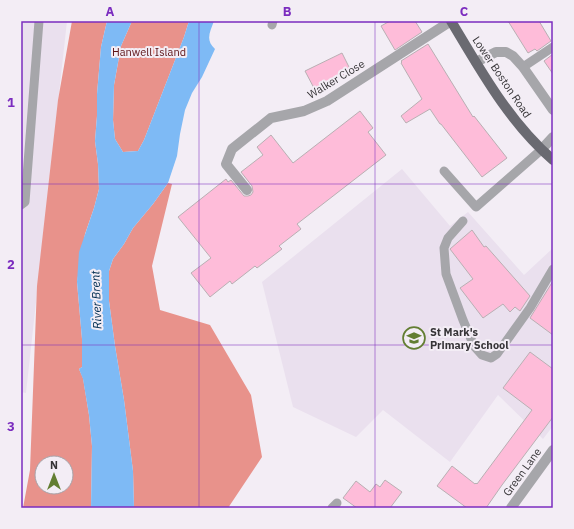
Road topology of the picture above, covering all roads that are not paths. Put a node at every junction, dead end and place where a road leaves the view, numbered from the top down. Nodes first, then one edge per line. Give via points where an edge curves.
1 (39, 21) edge
2 (451, 21) edge
3 (553, 46) edge
4 (476, 62) junction
5 (523, 68) junction
6 (553, 110) edge
7 (553, 137) edge
8 (541, 150) junction
9 (553, 160) edge
10 (444, 171) dead end
11 (247, 190) dead end
12 (21, 205) edge
13 (463, 221) dead end
14 (553, 269) edge
15 (553, 450) edge
16 (510, 508) edge

1 - 12 lane via 25,202
2 - 4 main road, Lower Boston Road
2 - 11 street, Walker Close via 327,101 304,111 271,118 232,149 226,164
3 - 5 lane
4 - 5 street via 496,52 506,52
4 - 8 main road, Lower Boston Road via 510,114
5 - 6 street
7 - 8 street
8 - 9 main road, Lower Boston Road
8 - 10 lane via 476,207
13 - 14 lane via 448,238 444,248 446,274 462,320 474,346 482,355 491,358 497,354 530,308
15 - 16 street, Green Lane

